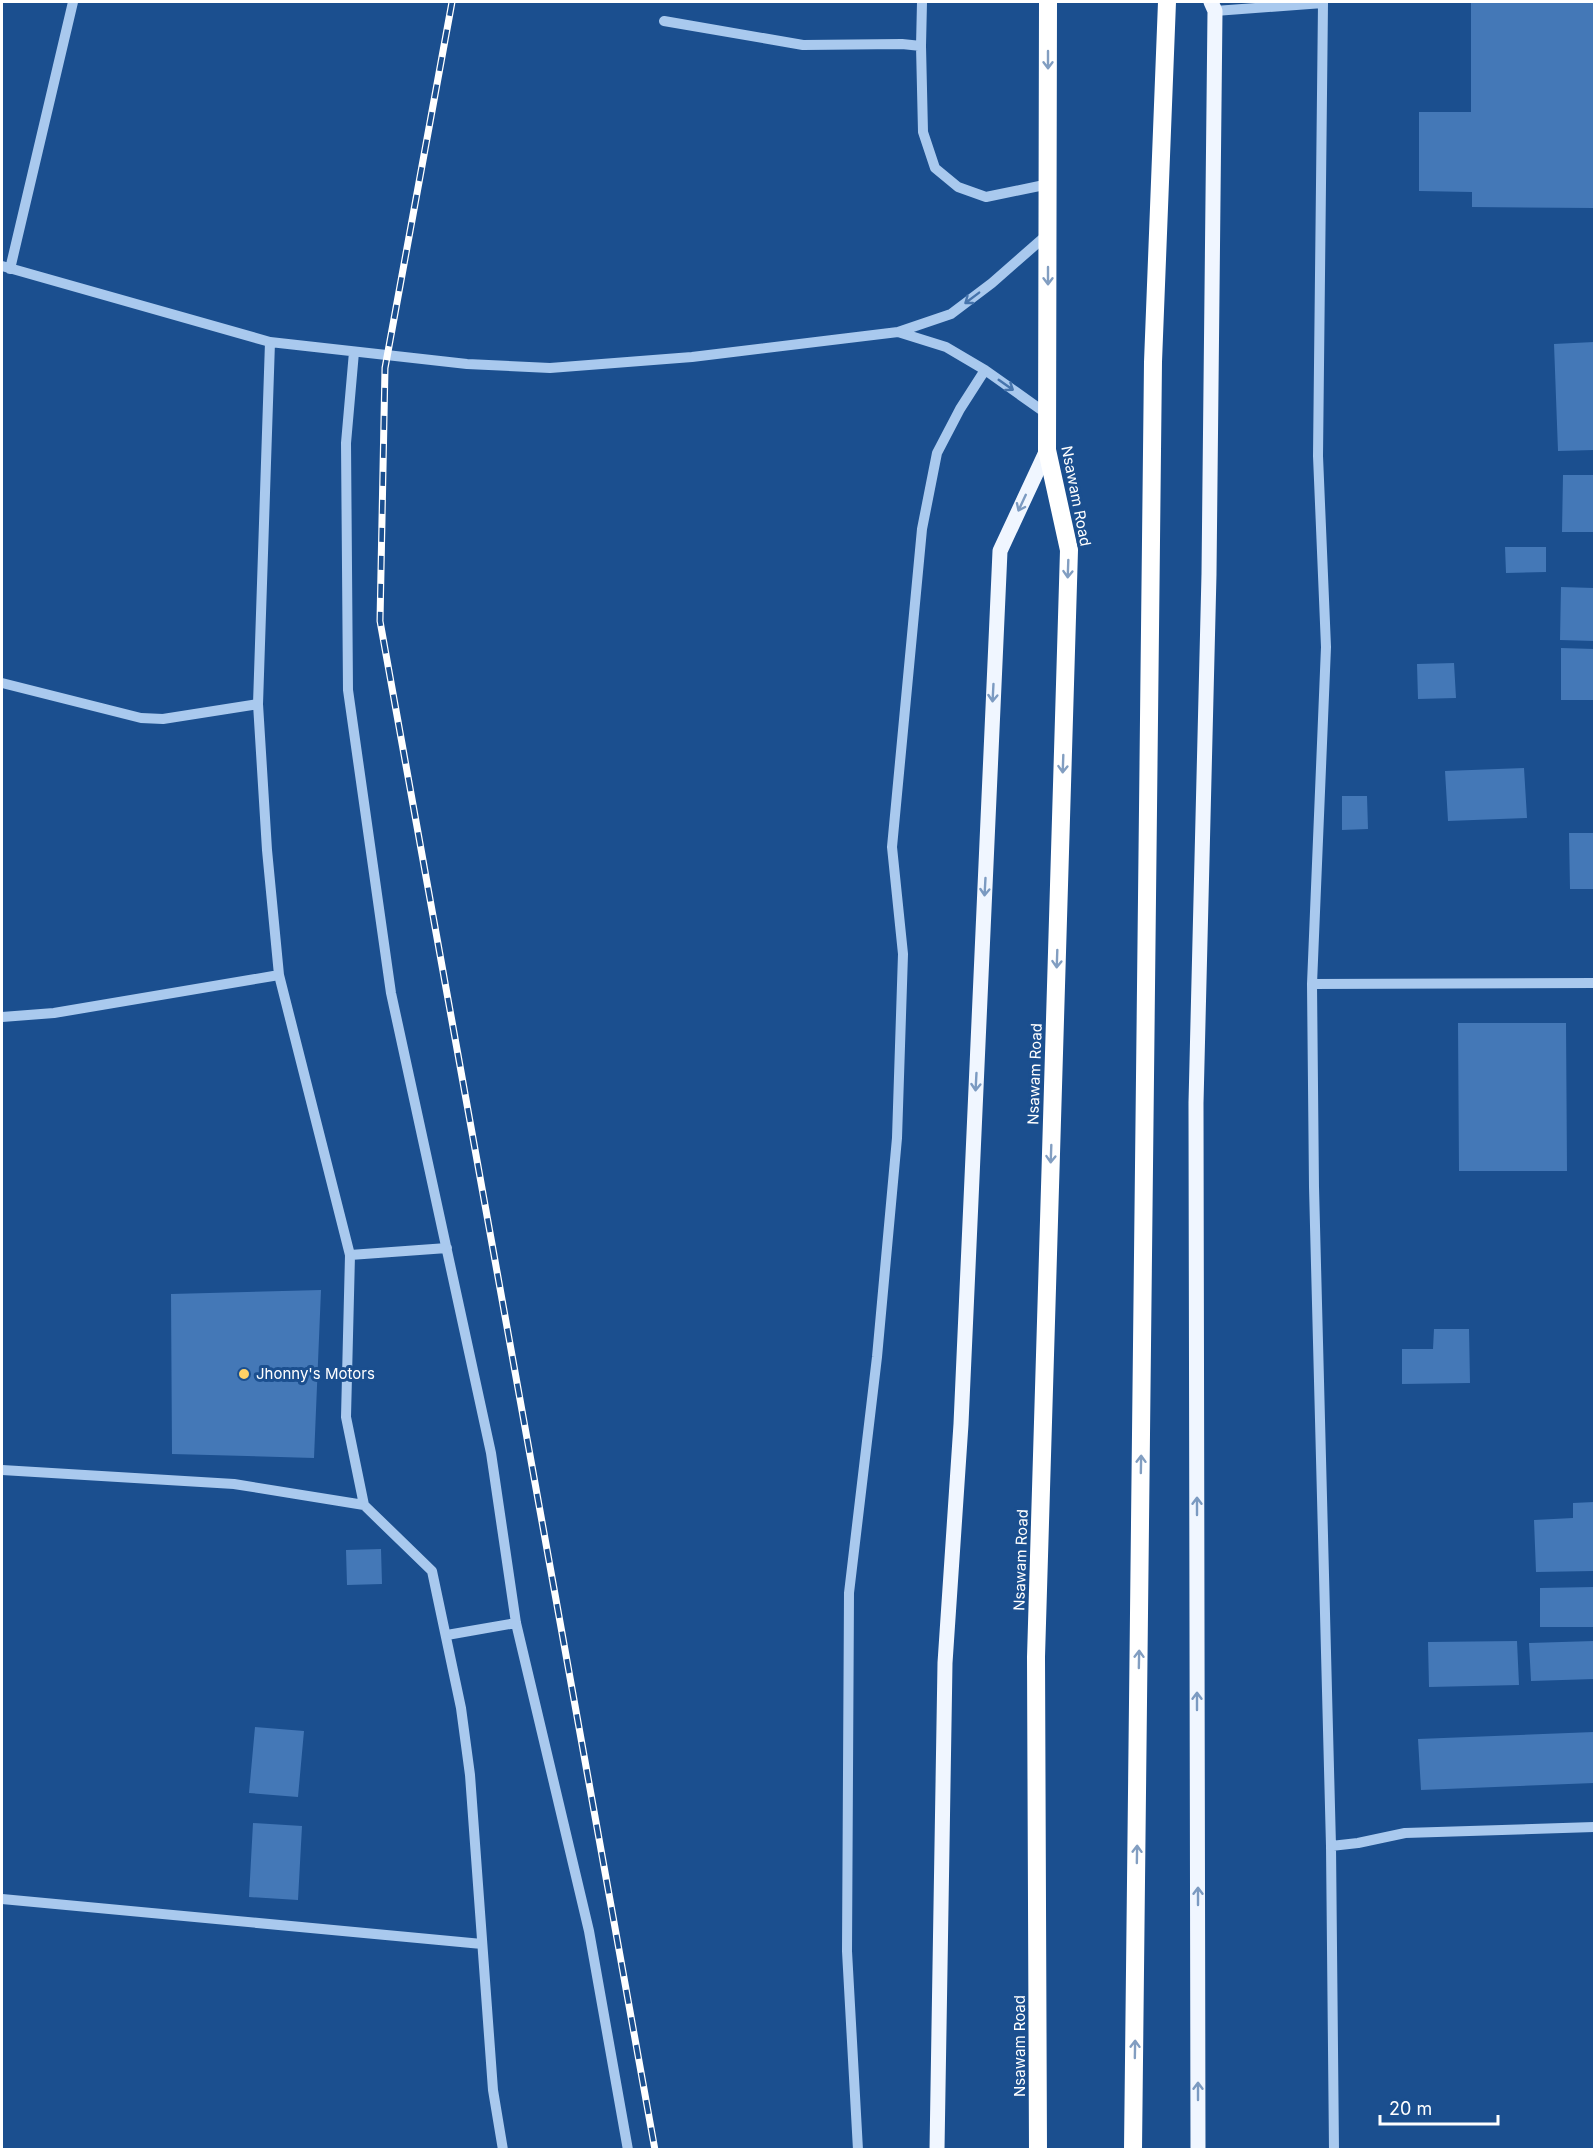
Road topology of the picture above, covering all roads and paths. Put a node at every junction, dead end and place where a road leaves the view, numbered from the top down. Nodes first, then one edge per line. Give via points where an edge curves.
1 (73, 2) edge
2 (922, 2) edge
3 (1048, 2) edge
4 (1167, 2) edge
5 (1323, 2) edge
6 (1213, 6) edge
7 (664, 21) dead end
8 (921, 46) junction
9 (1049, 184) junction
10 (1049, 233) junction
11 (6, 267) edge
12 (898, 332) junction
13 (270, 342) junction
14 (354, 352) junction
15 (985, 370) junction
16 (1047, 414) junction
17 (1047, 450) junction
18 (2, 683) edge
19 (258, 704) junction
20 (279, 975) junction
21 (1594, 983) edge
22 (1312, 984) junction
23 (2, 1017) edge
24 (447, 1248) junction
25 (350, 1255) junction
26 (2, 1470) edge
27 (364, 1504) junction
28 (516, 1623) junction
29 (447, 1635) junction
30 (1594, 1827) edge
31 (1331, 1846) junction
32 (2, 1899) edge
33 (482, 1944) junction
34 (503, 2150) edge
35 (628, 2150) edge
36 (858, 2150) edge
37 (937, 2150) edge
38 (1038, 2150) edge
39 (1133, 2150) edge
40 (1198, 2150) edge
41 (1334, 2150) edge

1 - 11 street
2 - 8 street
3 -> 9 highway, Nsawam Road
39 -> 4 highway via 1153,362
5 - 6 street
5 - 22 street via 1318,456 1326,647
40 -> 6 main road via 1196,1103 1209,562
7 - 8 street via 803,45
8 - 9 street via 923,132 935,168 958,187 986,197
9 - 10 highway, Nsawam Road
10 -> 12 street via 951,314
10 -> 16 highway, Nsawam Road
11 - 13 street
12 - 14 street via 692,357 550,368
12 - 15 street via 946,346
13 - 14 street
13 - 19 street
14 - 24 street via 346,443 348,690 391,993
15 -> 16 street
15 - 36 street via 937,453 924,518 892,847 903,954 897,1138 849,1593 847,1951
16 - 17 highway, Nsawam Road
17 -> 37 main road via 1000,551 962,1412 945,1663
17 -> 38 highway, Nsawam Road via 1069,550 1036,1657
18 - 19 street via 141,718 163,719
19 - 20 street
20 - 23 street via 54,1013
20 - 25 street
21 - 22 street
22 - 31 street
24 - 25 street
24 - 28 street via 491,1453
25 - 27 street via 346,1417
26 - 27 street via 234,1484
27 - 29 street via 432,1571
28 - 29 street
28 - 35 street via 589,1931
29 - 33 street via 470,1775
30 - 31 street via 1404,1833
31 - 41 street
32 - 33 street
33 - 34 street via 493,2090

